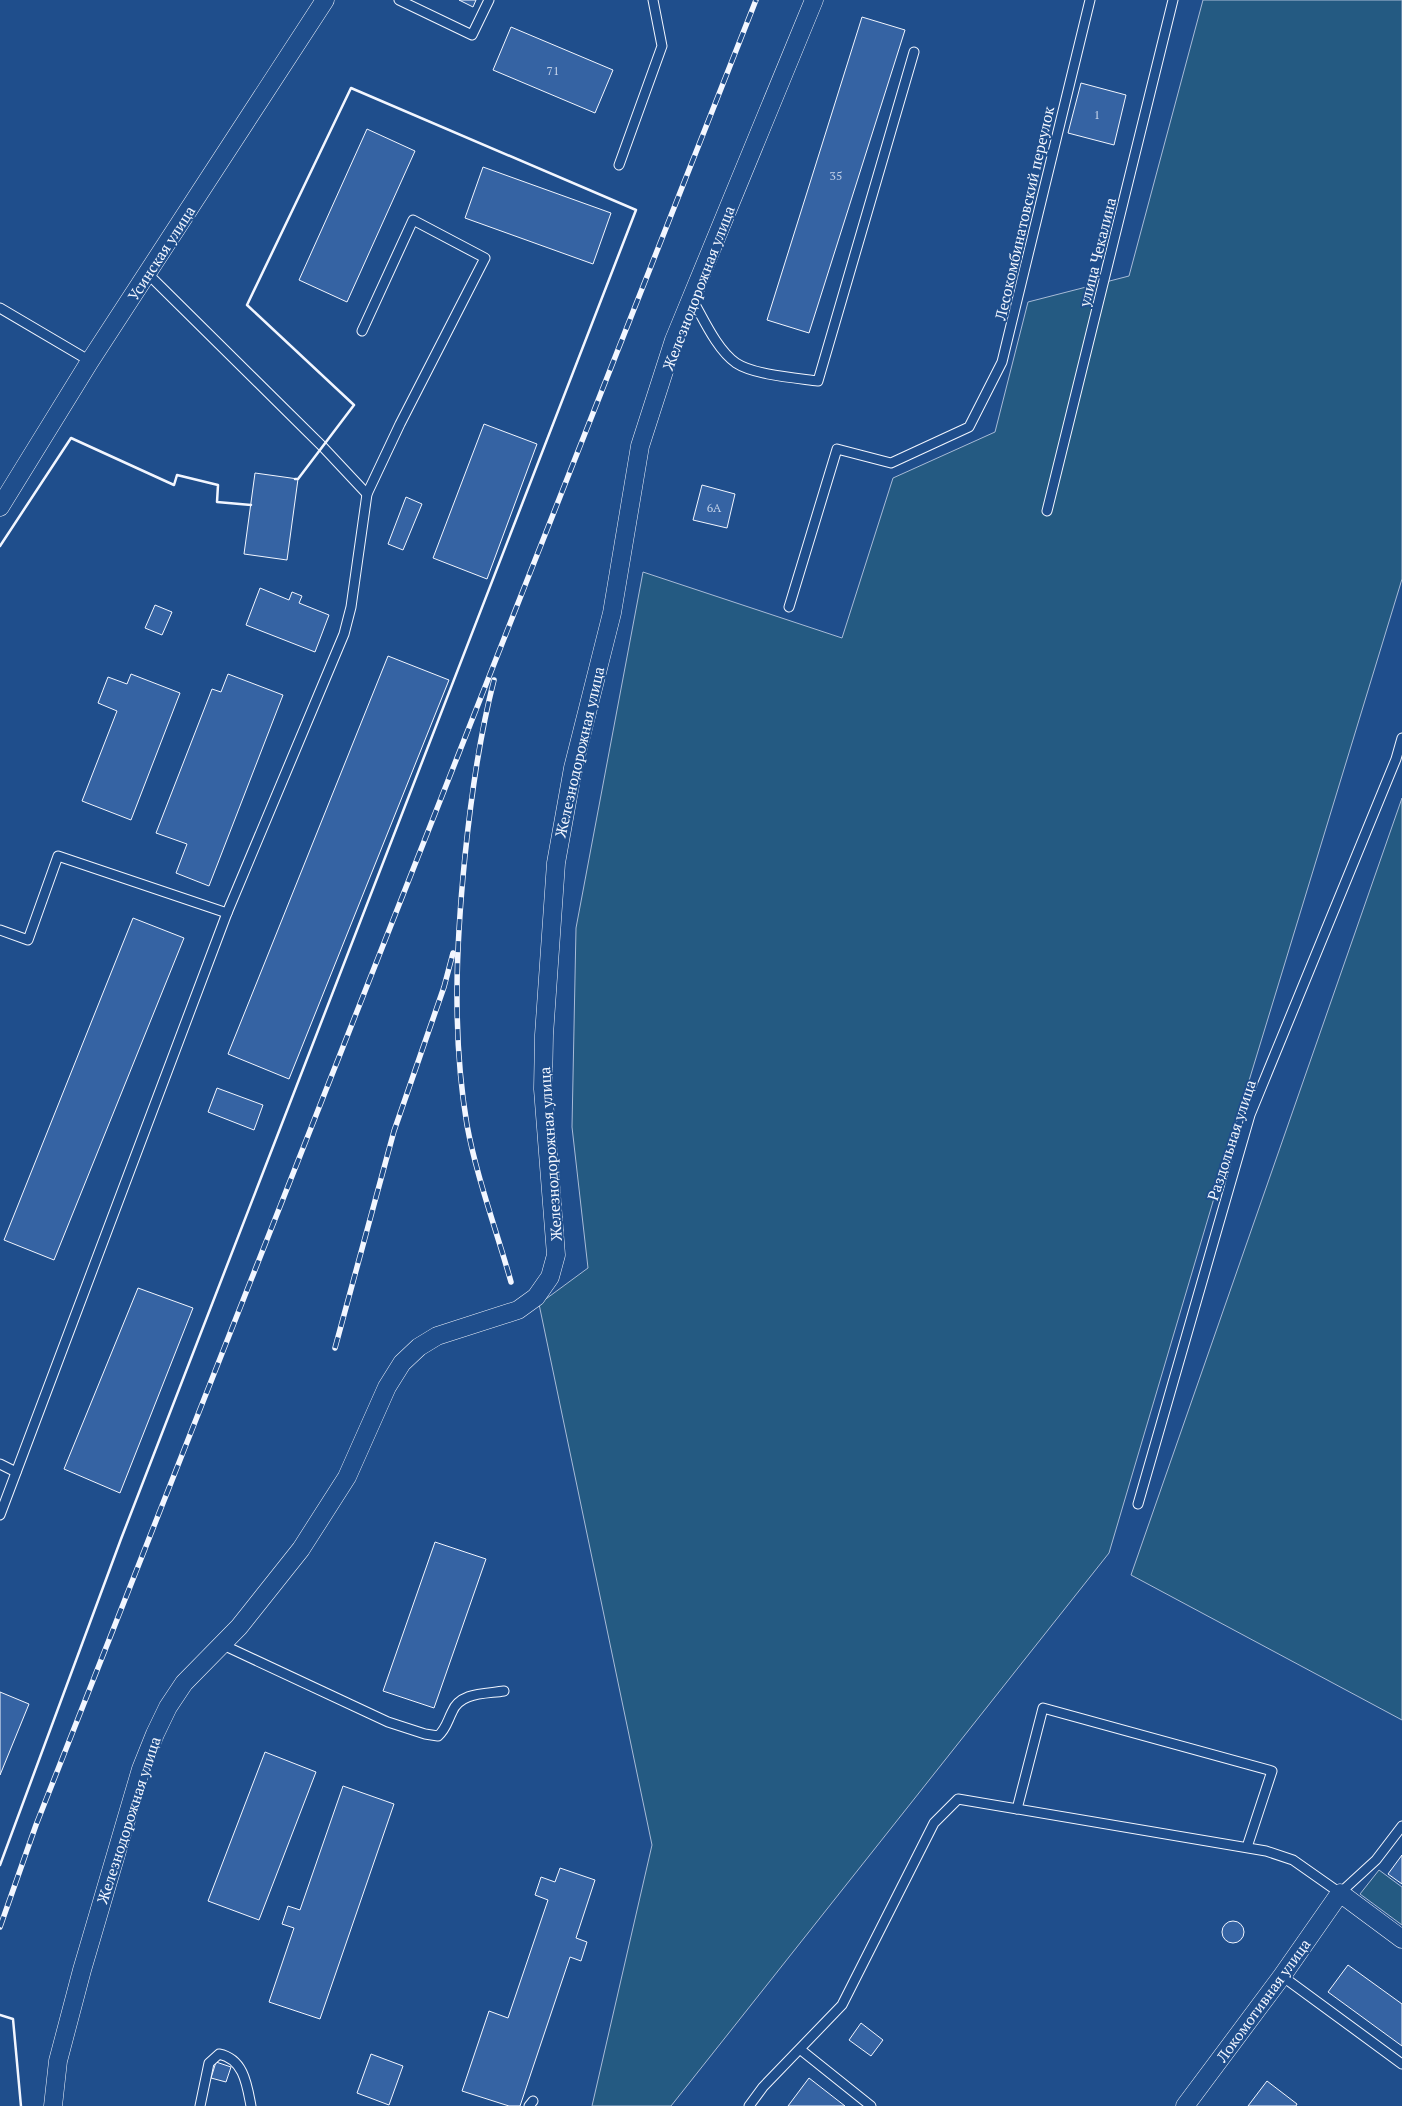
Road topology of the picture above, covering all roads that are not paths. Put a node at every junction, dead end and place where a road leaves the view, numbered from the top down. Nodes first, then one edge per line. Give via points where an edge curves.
1 (325, 0) edge
2 (399, 0) edge
3 (489, 0) edge
4 (653, 0) edge
5 (814, 0) edge
6 (1090, 0) edge
7 (1173, 0) edge
8 (914, 52) dead end
9 (620, 165) dead end
10 (148, 274) junction
11 (692, 299) junction
12 (0, 308) edge
13 (362, 331) dead end
14 (90, 361) junction
15 (367, 494) junction
16 (0, 507) edge
17 (1047, 511) dead end
18 (789, 607) dead end
19 (1402, 738) edge
20 (227, 913) junction
21 (0, 930) edge
22 (0, 1464) edge
23 (16, 1472) junction
24 (1138, 1504) dead end
25 (0, 1516) edge
26 (222, 1644) junction
27 (504, 1692) dead end
28 (1016, 1809) junction
29 (1402, 1826) edge
30 (1246, 1847) junction
31 (1340, 1893) junction
32 (1402, 1940) edge
33 (1282, 1976) junction
34 (800, 2050) junction
35 (1402, 2064) edge
36 (53, 2106) edge
37 (200, 2106) edge
38 (251, 2106) edge
39 (749, 2106) edge
40 (871, 2106) edge
41 (1185, 2106) edge

1 - 10 street, Усинская улица
2 - 3 lane via 472,35
4 - 9 lane via 662,46
5 - 11 street, Железнодорожная улица
6 - 18 lane, Лесокомбинатовский переулок via 1002,362 969,427 892,463 837,449
7 - 17 lane, улица Чекалина
8 - 11 lane via 818,381 764,373 736,363 722,349
10 - 14 street, Усинская улица
10 - 15 lane
11 - 26 street, Железнодорожная улица via 674,340 640,446 612,613 583,723 556,864 543,1089 556,1255 550,1277 536,1297 518,1310 437,1336 402,1363 356,1461 325,1512 280,1575
12 - 14 lane
13 - 15 lane via 413,220 485,258
14 - 16 street, Усинская улица
15 - 20 lane via 351,607 344,634
19 - 24 lane, Раздольная улица via 1250,1115
20 - 21 lane via 58,856 28,940
20 - 23 lane
22 - 23 lane
23 - 25 lane
26 - 27 lane via 388,1722 425,1734 438,1736 444,1731 456,1704 464,1698
26 - 36 street, Железнодорожная улица via 184,1683 168,1707 141,1769 65,2030
28 - 30 lane
28 - 30 lane via 1043,1708 1272,1770
28 - 34 lane via 958,1799 934,1823 842,2005
29 - 31 lane via 1376,1860
30 - 31 lane via 1293,1860
31 - 32 street
31 - 33 street, Локомотивная улица
33 - 35 lane
33 - 41 street, Локомотивная улица
34 - 39 lane
34 - 40 lane
37 - 38 lane via 210,2063 219,2054 231,2058 242,2071

